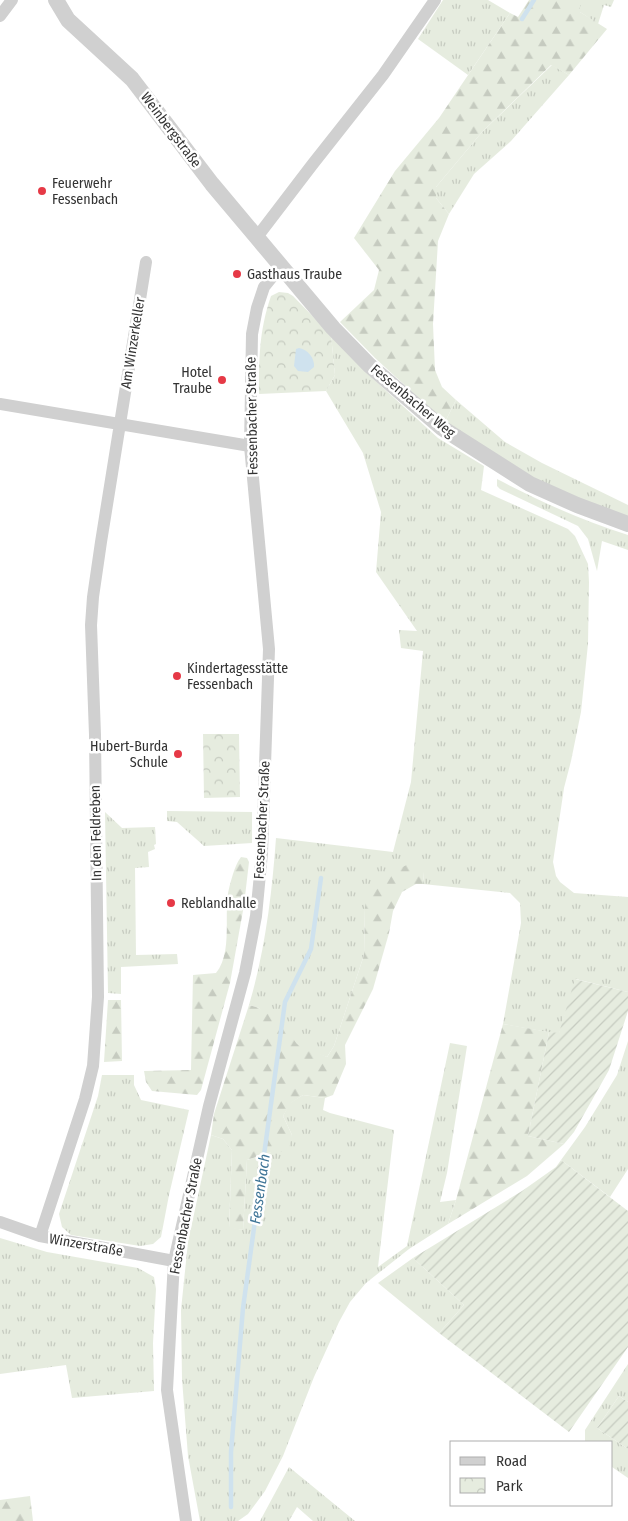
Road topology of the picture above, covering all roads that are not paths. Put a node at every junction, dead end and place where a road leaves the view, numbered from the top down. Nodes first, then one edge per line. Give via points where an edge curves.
1 (12, 0) edge
2 (56, 0) edge
3 (434, 0) edge
4 (0, 15) edge
5 (257, 237) junction
6 (146, 262) dead end
7 (281, 266) junction
8 (0, 404) edge
9 (120, 424) junction
10 (250, 446) junction
11 (628, 524) edge
12 (0, 1222) edge
13 (40, 1236) junction
14 (174, 1261) junction
15 (186, 1521) edge

1 - 4 street
2 - 5 street, Weinbergstraße via 68,20 132,79
3 - 5 street via 383,75
5 - 7 street, Weinbergstraße
6 - 9 street, Am Winzerkeller
7 - 10 street, Fessenbacher Straße via 264,287 252,334
7 - 11 street, Fessenbacher Weg via 333,328 442,428 530,484
8 - 9 street
9 - 10 street
9 - 13 street, In den Feldreben via 91,625 98,997 93,1066
10 - 14 street, Fessenbacher Straße via 269,649 262,853 256,916 244,973 209,1106
12 - 13 street, Winzerstraße
13 - 14 street, Winzerstraße
14 - 15 street, Fessenbacher Straße via 166,1390

